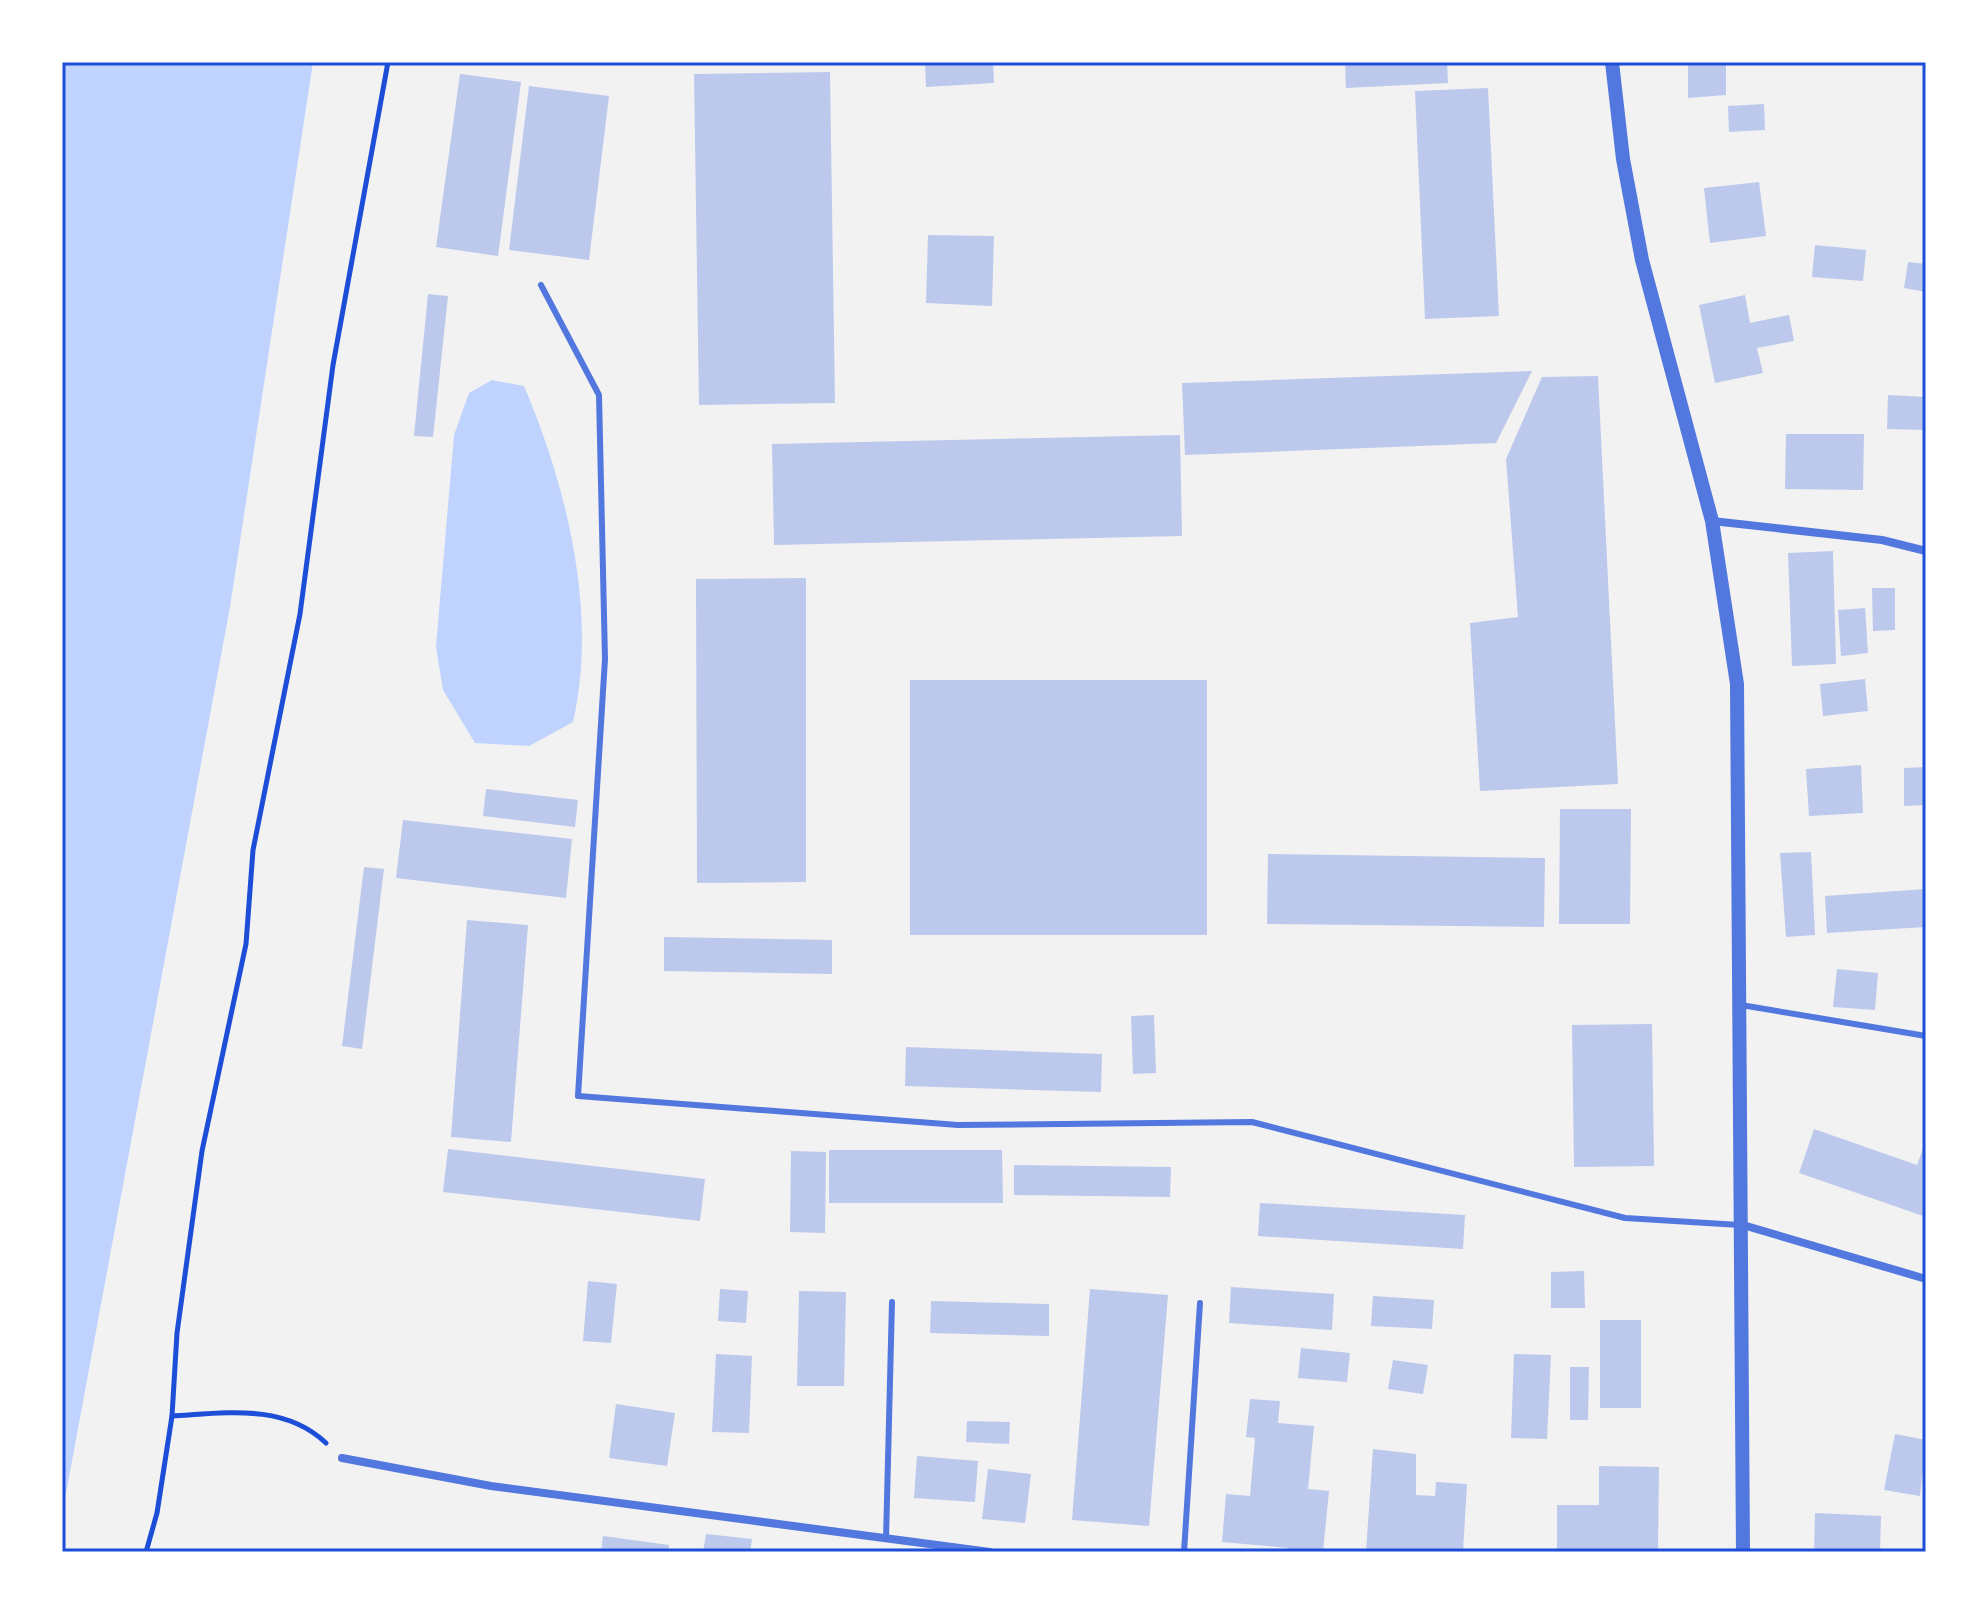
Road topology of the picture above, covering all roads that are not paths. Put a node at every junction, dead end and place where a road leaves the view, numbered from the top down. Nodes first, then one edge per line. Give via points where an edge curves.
1 (1612, 62) edge
2 (541, 285) dead end
3 (1712, 521) junction
4 (1926, 551) edge
5 (1741, 1005) junction
6 (1926, 1036) edge
7 (1743, 1225) junction
8 (1926, 1279) edge
9 (892, 1302) dead end
10 (1200, 1303) dead end
11 (342, 1458) road end
12 (886, 1539) junction
13 (990, 1552) edge
14 (1184, 1552) edge
15 (1743, 1552) edge

1 - 3 street via 1642,260
2 - 7 lane via 599,395 605,659 578,1096 958,1125 1252,1122 1625,1218
3 - 4 street via 1882,540
3 - 5 street via 1737,684
5 - 6 lane
5 - 7 street
7 - 8 street
7 - 15 street
9 - 12 lane
10 - 14 lane
11 - 12 street via 491,1486
12 - 13 street

